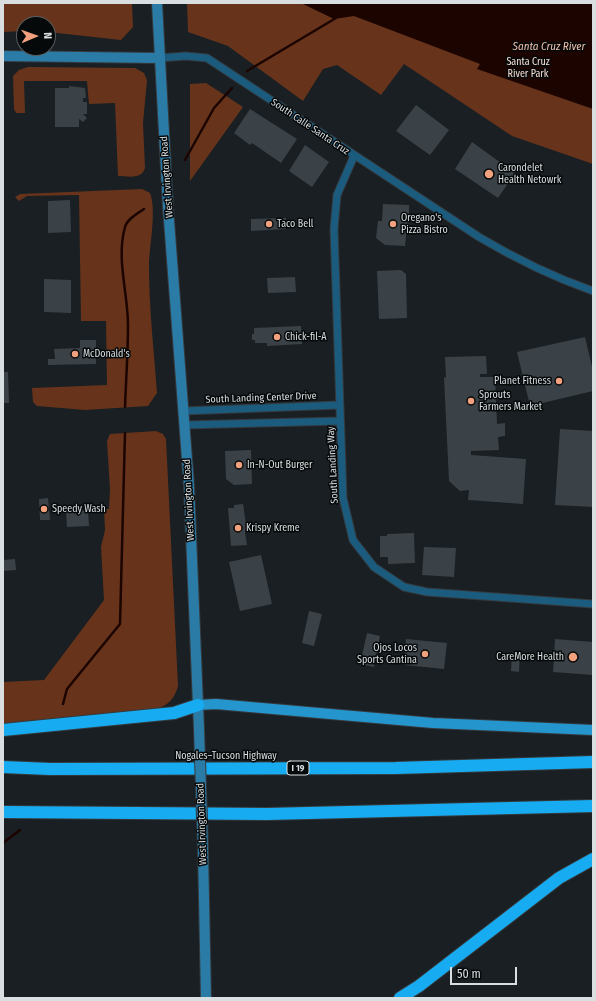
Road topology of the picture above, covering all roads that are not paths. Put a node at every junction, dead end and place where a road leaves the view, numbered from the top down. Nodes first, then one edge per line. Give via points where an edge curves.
1 (157, 3) edge
2 (3, 56) edge
3 (159, 58) junction
4 (354, 156) junction
5 (593, 291) edge
6 (340, 405) junction
7 (183, 411) junction
8 (340, 421) junction
9 (184, 426) junction
10 (593, 604) edge
11 (198, 705) junction
12 (3, 730) edge
13 (593, 730) edge
14 (593, 762) edge
15 (3, 766) edge
16 (593, 806) edge
17 (3, 812) edge
18 (593, 859) edge
19 (206, 998) edge
20 (400, 998) edge

1 - 3 main road, West Irvington Road
2 - 3 main road, South Calle Santa Cruz
3 - 4 street, South Calle Santa Cruz via 207,58
3 - 7 main road, West Irvington Road
4 - 5 street, South Calle Santa Cruz via 514,258
4 - 6 street, South Landing Way via 340,185 334,212
6 - 7 street, South Landing Center Drive
6 - 8 street, South Landing Way
7 - 9 main road, West Irvington Road
8 - 9 street
8 - 10 street, South Landing Way via 343,498 353,540 374,567 388,578 404,587 427,592
9 - 11 main road, West Irvington Road
11 - 12 highway via 174,713
11 - 13 main road via 216,704 433,723
11 - 19 main road, West Irvington Road, bridge
14 - 15 highway, Nogales–Tucson Highway / I 19 via 396,768 50,769
16 - 17 highway via 282,814
18 - 20 highway via 553,883 420,986

